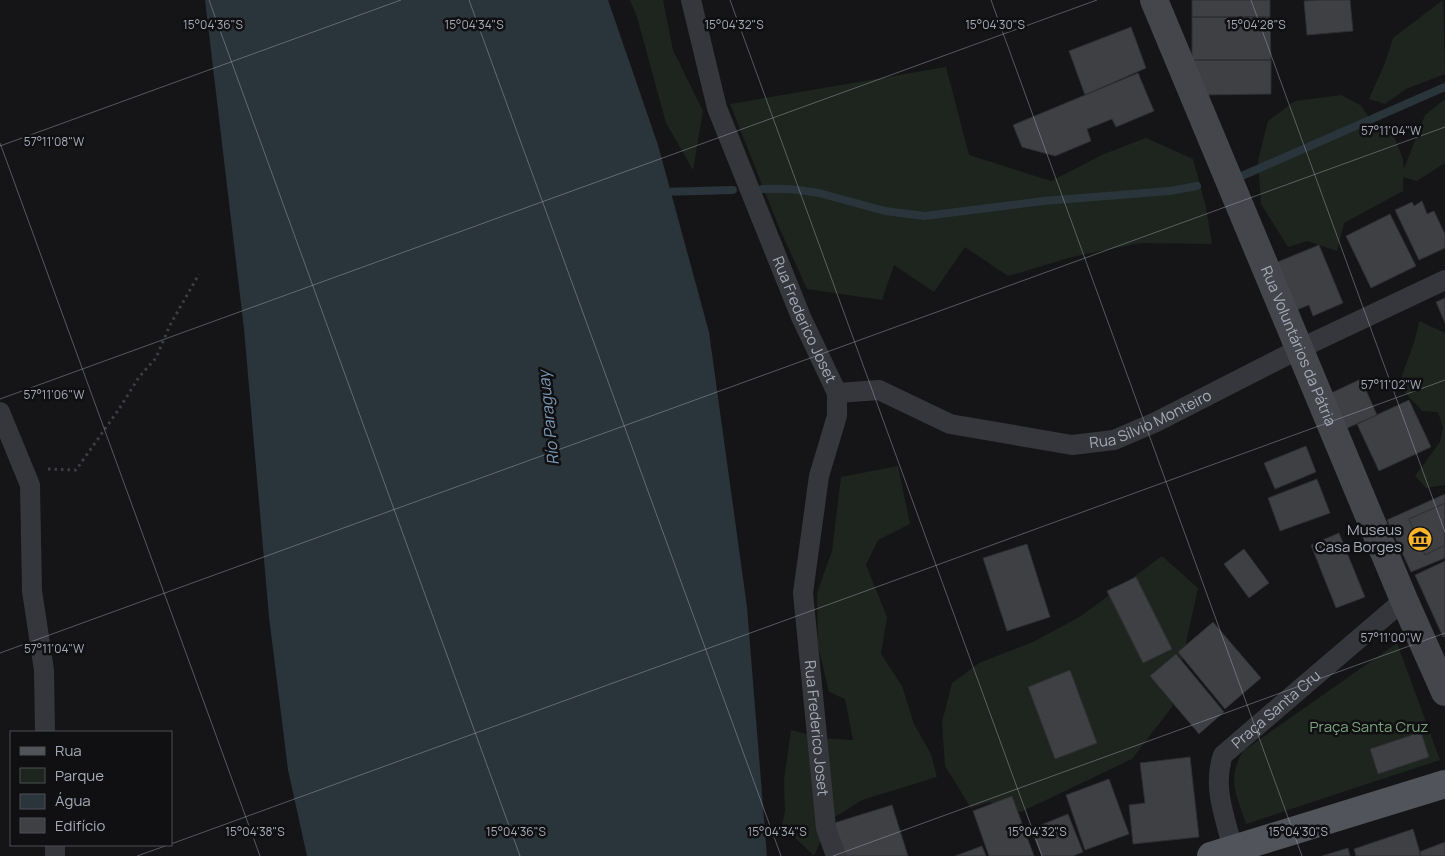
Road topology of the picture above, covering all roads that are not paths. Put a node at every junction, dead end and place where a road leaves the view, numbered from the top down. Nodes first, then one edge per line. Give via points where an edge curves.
1 (691, 0) edge
2 (1154, 0) edge
3 (1445, 280) edge
4 (1299, 349) junction
5 (837, 393) junction
6 (0, 412) edge
7 (1404, 600) junction
8 (1445, 692) edge
9 (45, 731) edge
10 (1445, 784) edge
11 (1222, 852) edge
12 (836, 856) edge

1 - 5 street, Rua Frederico Joset via 717,108 794,300
2 - 4 main road, Rua Voluntários da Pátria
3 - 4 street, Rua Sílvio Monteiro
4 - 5 street, Rua Sílvio Monteiro via 1114,440 1072,445 950,424 878,390
4 - 7 main road, Rua Voluntários da Pátria
5 - 12 street, Rua Frederico Joset via 837,416 819,476 803,593 826,828
6 - 9 street via 30,485 32,591 44,670
7 - 8 main road, Rua Voluntários da Pátria
7 - 11 street, Praça Santa Cru via 1223,755 1217,772
10 - 11 main road

